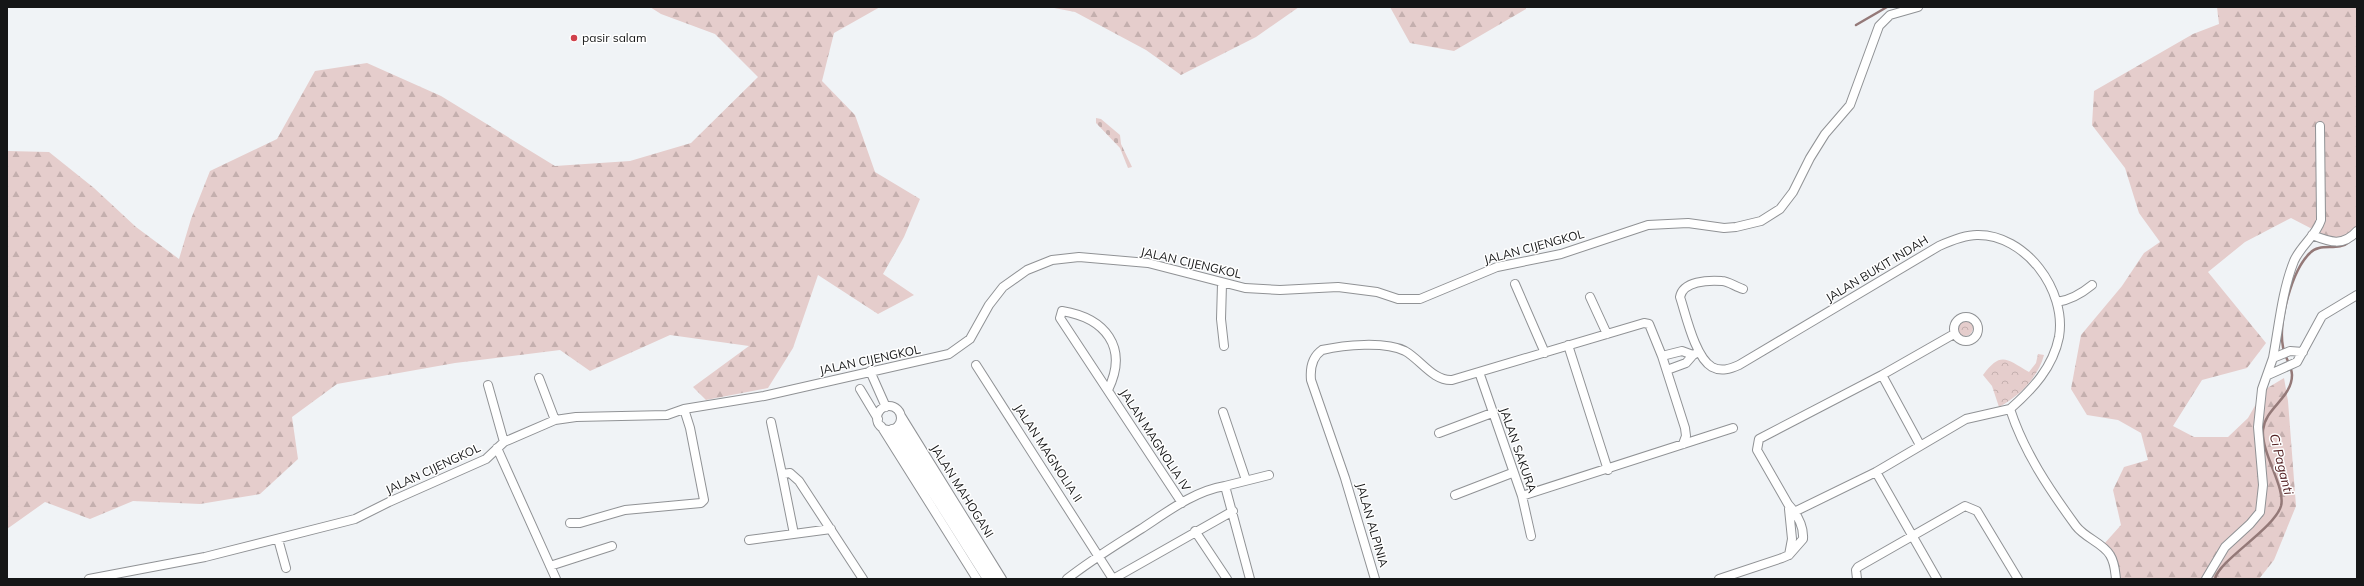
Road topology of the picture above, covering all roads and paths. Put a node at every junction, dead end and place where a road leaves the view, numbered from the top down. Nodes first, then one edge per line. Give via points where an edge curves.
1 (1918, 7) edge
2 (2320, 126) dead end
3 (2357, 231) edge
4 (2312, 235) junction
5 (1222, 284) junction
6 (1515, 284) dead end
7 (2092, 285) dead end
8 (1742, 289) dead end
9 (2357, 295) edge
10 (1590, 297) dead end
11 (2057, 302) junction
12 (1607, 334) junction
13 (1954, 334) dead end
14 (1568, 345) junction
15 (1224, 346) dead end
16 (1545, 352) junction
17 (2303, 352) junction
18 (1696, 353) junction
19 (1662, 356) junction
20 (2277, 356) junction
21 (976, 365) dead end
22 (1667, 370) junction
23 (870, 371) junction
24 (1479, 372) junction
25 (2268, 375) junction
26 (1882, 376) junction
27 (539, 378) dead end
28 (488, 385) dead end
29 (860, 390) dead end
30 (1108, 390) junction
31 (886, 407) junction
32 (684, 409) junction
33 (2010, 409) junction
34 (1223, 412) dead end
35 (1492, 413) junction
36 (901, 416) junction
37 (556, 420) junction
38 (771, 422) dead end
39 (880, 423) junction
40 (895, 427) junction
41 (1733, 428) dead end
42 (1439, 433) dead end
43 (1683, 444) junction
44 (501, 445) junction
45 (1920, 445) junction
46 (1608, 470) junction
47 (1876, 472) junction
48 (1512, 473) junction
49 (782, 474) junction
50 (1269, 475) dead end
51 (1246, 480) junction
52 (1225, 486) junction
53 (1455, 495) dead end
54 (1522, 496) junction
55 (1182, 503) junction
56 (1233, 511) junction
57 (1792, 513) junction
58 (570, 523) dead end
59 (830, 529) junction
60 (1195, 531) junction
61 (794, 534) junction
62 (1531, 536) dead end
63 (1913, 536) junction
64 (278, 539) junction
65 (749, 540) dead end
66 (612, 546) dead end
67 (1100, 555) junction
68 (1789, 555) junction
69 (550, 566) junction
70 (286, 568) dead end
71 (105, 578) edge
72 (89, 579) edge
73 (556, 579) edge
74 (863, 579) edge
75 (977, 579) edge
76 (987, 579) edge
77 (995, 579) edge
78 (1002, 579) edge
79 (1068, 579) edge
80 (1113, 579) edge
81 (1227, 579) edge
82 (1250, 579) edge
83 (1375, 579) edge
84 (1719, 579) edge
85 (1857, 579) edge
86 (1937, 579) edge
87 (2018, 579) edge
88 (2116, 579) edge
89 (2206, 579) edge

1 - 5 street, JALAN CIJENGKOL via 1890,15 1879,26 1850,105 1825,134 1793,192 1780,208 1761,221 1724,228 1688,223 1648,225 1561,254 1497,267 1420,299 1398,299 1377,292 1338,287 1280,290
2 - 4 street via 2321,220
3 - 4 street via 2350,239 2332,243
4 - 20 street via 2298,253 2291,271
5 - 15 street via 1221,319
5 - 23 street, JALAN CIJENGKOL via 1148,263 1079,257 1052,260 1027,270 1003,287 989,305 970,339 949,354
6 - 16 street
7 - 11 street via 2082,294
8 - 18 street via 1723,281 1698,282 1686,286 1681,291 1680,297
9 - 17 street via 2322,316
10 - 12 street
11 - 18 street, JALAN BUKIT INDAH via 2050,285 2027,255 2012,244 1976,235 1929,251 1739,365 1726,370 1717,369
11 - 33 street, JALAN BUKIT INDAH via 2060,329 2051,360 2028,393
12 - 14 street, JALAN ALPINIA
12 - 19 street, JALAN ALPINIA via 1644,323 1649,324
13 - 26 street
14 - 16 street, JALAN ALPINIA
14 - 46 street
16 - 24 street, JALAN ALPINIA
17 - 20 street via 2294,351
17 - 25 street via 2297,362
18 - 19 street via 1682,351
18 - 22 street via 1686,363
19 - 22 street
20 - 25 street
21 - 67 street, JALAN MAGNOLIA II
22 - 43 street via 1685,428
23 - 31 street
23 - 32 street, JALAN CIJENGKOL via 764,396
24 - 35 street, JALAN SAKURA
24 - 83 street, JALAN ALPINIA via 1447,380 1435,375 1405,352 1384,346 1327,348 1318,353 1310,370 1311,380 1346,478
25 - 89 street via 2262,389 2258,427 2263,485 2260,512 2225,547
26 - 45 street
26 - 57 street via 1759,439 1757,450
27 - 37 street
28 - 44 street
29 - 39 street
30 - 30 street, JALAN MAGNOLIA IV via 1060,318 1062,311 1090,318 1108,335 1115,355 1116,368
30 - 55 street, JALAN MAGNOLIA IV
31 - 36 street via 895,408
31 - 39 street via 880,411
32 - 37 street, JALAN CIJENGKOL via 666,414
32 - 58 street via 704,500 701,503 625,510 580,523
33 - 45 street via 1966,419
33 - 88 street via 2034,465 2076,527 2110,554 2115,566
34 - 51 street
35 - 42 street
35 - 48 street, JALAN SAKURA
36 - 40 street
36 - 78 street, JALAN MAHOGANI
37 - 44 street, JALAN CIJENGKOL
38 - 49 street
39 - 40 street
39 - 75 street
40 - 76 street
40 - 77 street
41 - 43 street
43 - 46 street
44 - 64 street, JALAN CIJENGKOL via 486,460 355,519
44 - 69 street
45 - 47 street
46 - 54 street
47 - 57 street
47 - 63 street
48 - 53 street
48 - 54 street, JALAN SAKURA
49 - 59 street via 790,473 799,481
49 - 61 street
50 - 51 street
51 - 52 street
52 - 55 street via 1212,488
52 - 56 street
54 - 62 street, JALAN SAKURA
55 - 67 street
56 - 60 street
56 - 82 street
57 - 68 street
57 - 68 street via 1804,530 1803,539
59 - 61 street
59 - 74 street
60 - 80 street
60 - 81 street
61 - 65 street
63 - 85 street via 1858,567
63 - 86 street
63 - 87 street via 1958,509 1971,507 1977,511
64 - 70 street
64 - 71 street, JALAN CIJENGKOL
66 - 69 street
67 - 79 street
67 - 80 street, JALAN MAGNOLIA II
68 - 84 street
69 - 73 street
71 - 72 street, JALAN CIJENGKOL

